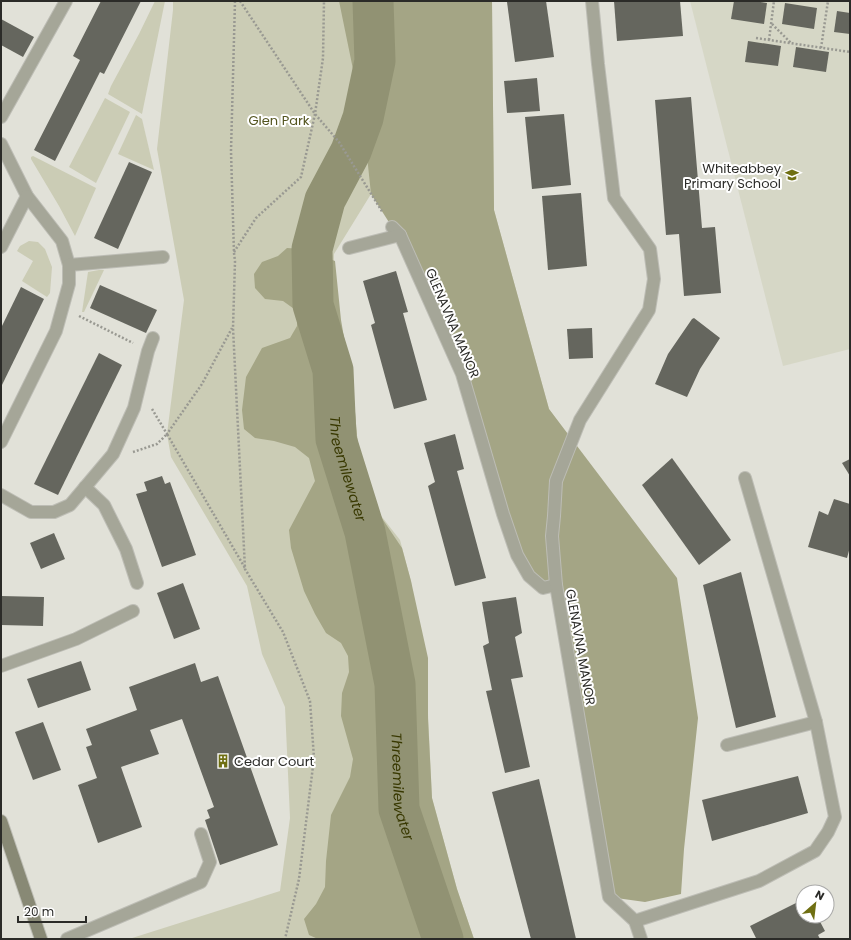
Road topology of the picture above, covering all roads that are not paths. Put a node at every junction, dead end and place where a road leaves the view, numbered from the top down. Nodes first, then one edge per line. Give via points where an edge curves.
1 (66, 1) edge
2 (592, 1) edge
3 (1, 116) edge
4 (1, 144) edge
5 (27, 196) junction
6 (1, 248) edge
7 (350, 248) dead end
8 (163, 257) dead end
9 (68, 265) junction
10 (153, 338) dead end
11 (1, 442) edge
12 (745, 478) dead end
13 (85, 487) junction
14 (1, 495) edge
15 (137, 583) dead end
16 (556, 585) junction
17 (133, 611) dead end
18 (1, 666) edge
19 (816, 722) junction
20 (727, 745) dead end
21 (1, 821) edge
22 (202, 834) dead end
23 (5, 849) edge
24 (635, 921) junction
25 (41, 939) edge
26 (67, 939) edge
27 (641, 939) edge

1 - 3 street
2 - 16 street via 614,198 650,249 654,279 649,310 580,420 556,481 552,536
4 - 5 street
5 - 6 street
5 - 9 street via 62,241
7 - 16 street, GLENAVNA MANOR via 396,231 462,374 517,555 529,576 543,588
8 - 9 street
9 - 11 street via 69,284 56,331
10 - 13 street via 134,408 113,454
12 - 19 street
13 - 14 street via 70,505 54,512 31,512
13 - 15 street via 104,505 126,549
16 - 24 street, GLENAVNA MANOR via 609,897
17 - 18 street via 76,639
19 - 20 street
19 - 24 street via 835,817 815,851 759,881
21 - 23 street
22 - 26 street via 210,862 201,882
23 - 25 street
24 - 27 street, GLENAVNA MANOR

